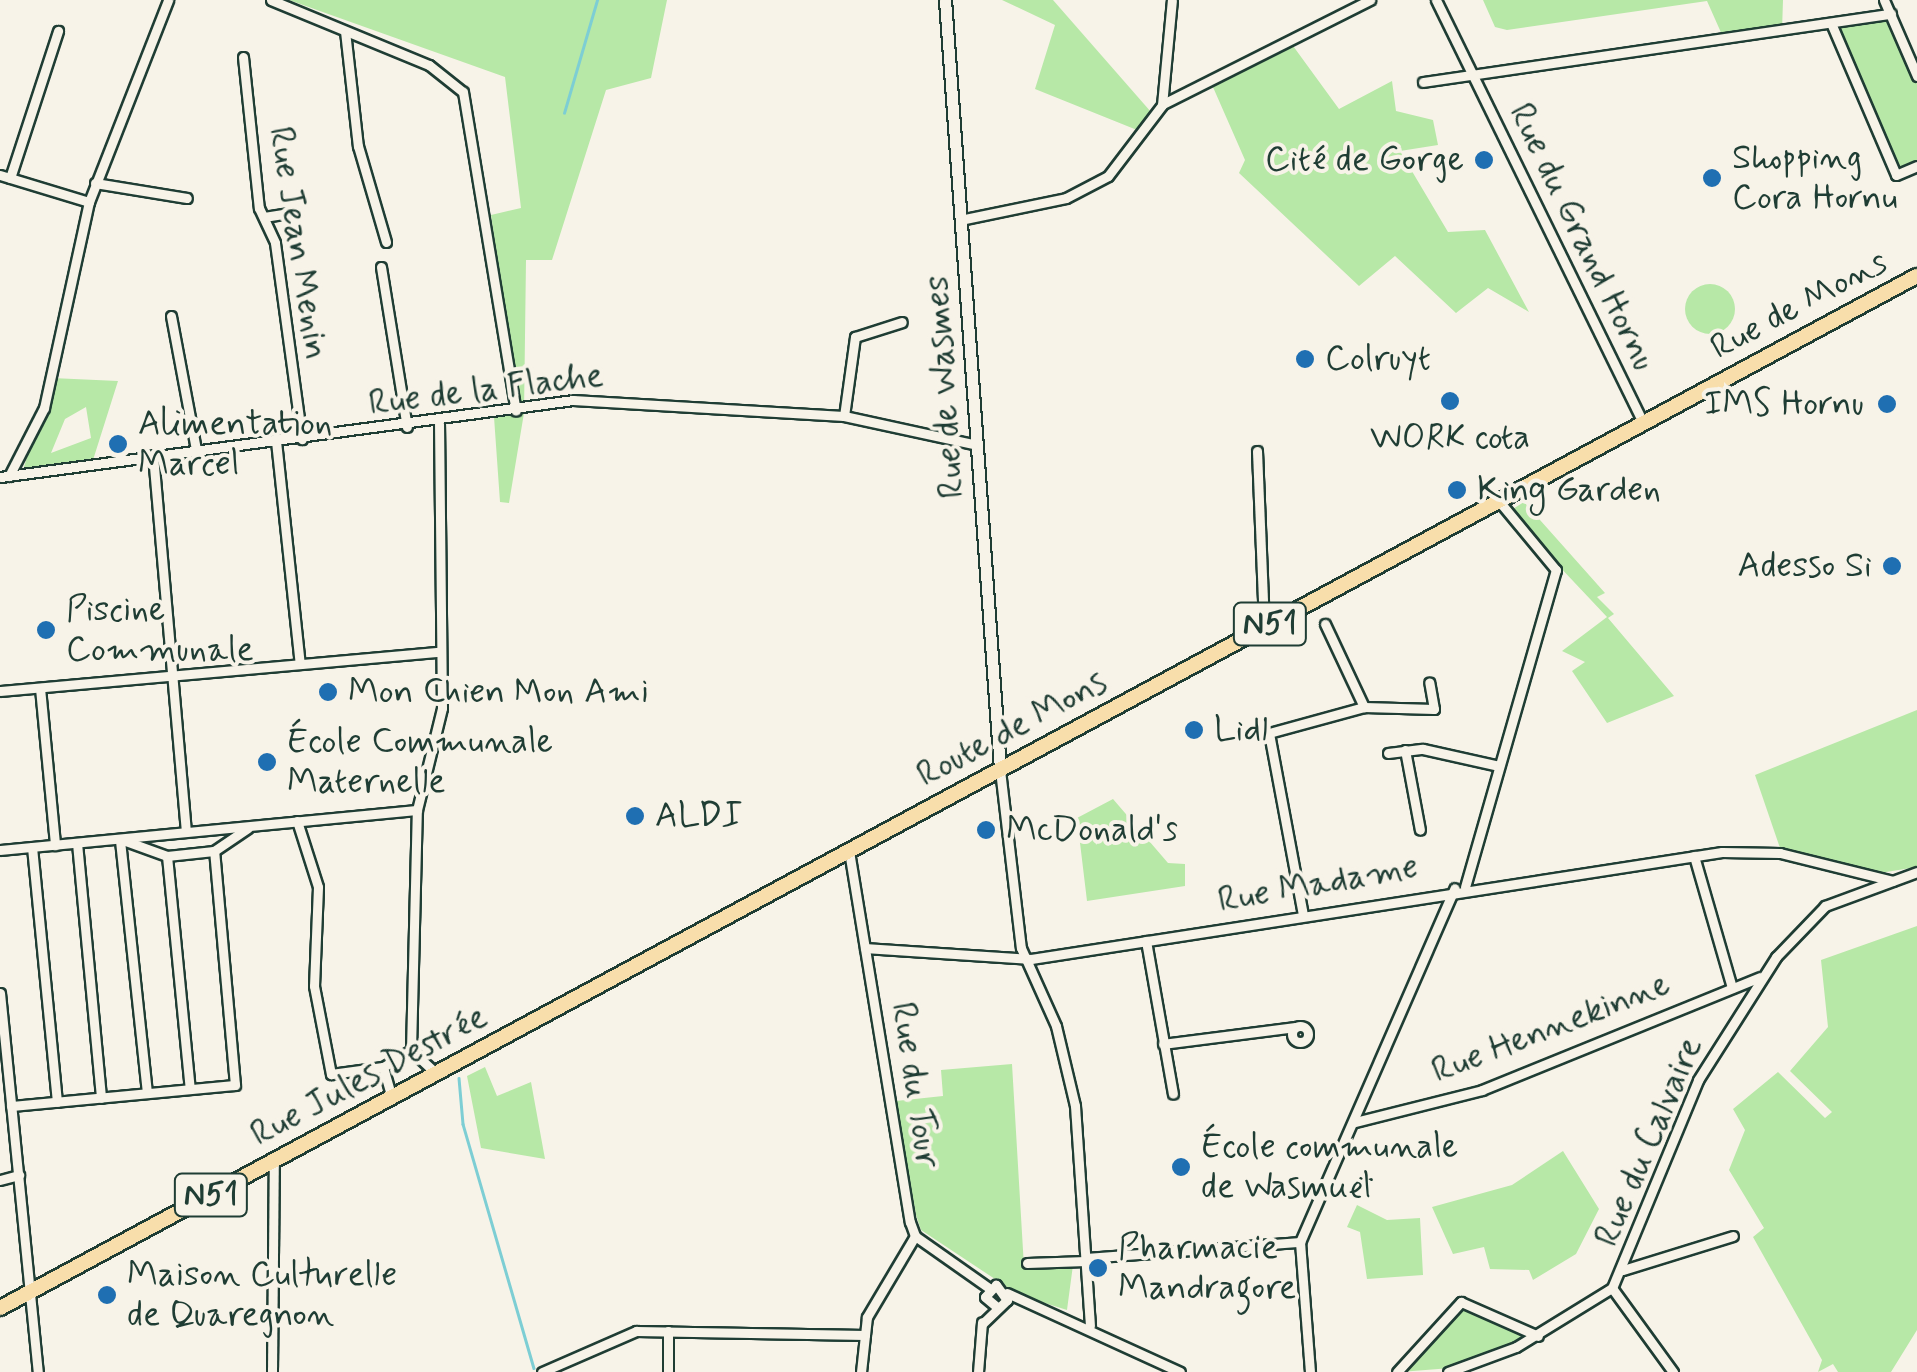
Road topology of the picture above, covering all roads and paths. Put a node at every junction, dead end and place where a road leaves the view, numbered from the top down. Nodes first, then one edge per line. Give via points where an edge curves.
1 (168, 0) edge
2 (271, 0) edge
3 (945, 0) edge
4 (1172, 0) edge
5 (1370, 0) edge
6 (1436, 0) edge
7 (1884, 0) edge
8 (1890, 14) junction
9 (1831, 23) junction
10 (58, 30) dead end
11 (345, 31) junction
12 (243, 57) dead end
13 (1472, 75) junction
14 (1917, 76) edge
15 (1423, 82) dead end
16 (1162, 105) junction
17 (1917, 166) edge
18 (5, 176) edge
19 (95, 184) junction
20 (187, 198) dead end
21 (89, 202) junction
22 (288, 212) dead end
23 (264, 217) junction
24 (960, 220) junction
25 (386, 242) dead end
26 (381, 267) dead end
27 (1917, 276) edge
28 (172, 316) dead end
29 (902, 322) dead end
30 (516, 411) junction
31 (844, 416) junction
32 (1643, 423) junction
33 (439, 424) junction
34 (407, 427) junction
35 (302, 438) junction
36 (276, 441) junction
37 (976, 445) junction
38 (196, 449) junction
39 (1257, 451) dead end
40 (153, 455) junction
41 (4, 476) edge
42 (1498, 500) junction
43 (1326, 624) dead end
44 (1264, 627) junction
45 (440, 652) junction
46 (300, 664) junction
47 (172, 675) junction
48 (1429, 682) dead end
49 (40, 688) junction
50 (0, 692) edge
51 (1364, 707) junction
52 (1404, 750) junction
53 (1388, 753) dead end
54 (1499, 766) junction
55 (1000, 770) junction
56 (417, 810) junction
57 (297, 822) junction
58 (250, 826) junction
59 (1420, 830) dead end
60 (186, 832) junction
61 (120, 838) junction
62 (76, 843) junction
63 (55, 845) junction
64 (32, 847) junction
65 (0, 850) edge
66 (214, 850) junction
67 (849, 852) junction
68 (167, 856) junction
69 (1694, 856) junction
70 (1917, 872) edge
71 (1893, 881) junction
72 (1460, 888) junction
73 (1303, 915) junction
74 (1146, 942) junction
75 (865, 948) junction
76 (1031, 959) junction
77 (1763, 976) junction
78 (1732, 988) junction
79 (0, 993) edge
80 (555, 1010) joint
81 (1294, 1027) dead end
82 (1163, 1044) junction
83 (411, 1050) junction
84 (382, 1067) junction
85 (437, 1074) junction
86 (190, 1089) junction
87 (147, 1094) junction
88 (1173, 1094) dead end
89 (100, 1098) junction
90 (392, 1098) junction
91 (58, 1102) junction
92 (11, 1106) junction
93 (1355, 1122) junction
94 (274, 1162) junction
95 (20, 1175) junction
96 (0, 1180) edge
97 (915, 1236) junction
98 (1733, 1236) dead end
99 (1300, 1242) junction
100 (1086, 1260) junction
101 (1027, 1263) dead end
102 (1624, 1270) junction
103 (1612, 1288) junction
104 (30, 1292) junction
105 (1000, 1295) junction
106 (0, 1308) edge
107 (982, 1324) junction
108 (1090, 1325) junction
109 (668, 1331) junction
110 (865, 1336) junction
111 (1538, 1336) junction
112 (1163, 1367) edge
113 (38, 1372) edge
114 (272, 1372) edge
115 (542, 1372) edge
116 (668, 1372) edge
117 (861, 1372) edge
118 (978, 1372) edge
119 (1180, 1372) edge
120 (1310, 1372) edge
121 (1397, 1372) edge
122 (1448, 1372) edge
123 (1673, 1372) edge

1 - 19 street
2 - 11 street
3 - 24 street, Rue de Wasmes
4 - 16 street
5 - 16 street
6 - 13 street, Rue du Grand Hornu
7 - 8 street
8 - 9 street
8 - 14 street
9 - 13 street
9 - 17 street via 1896,175
10 - 18 street
11 - 25 street via 358,146
11 - 30 street via 442,71 469,104
12 - 23 street, Rue Jean Menin
13 - 15 street
13 - 32 street, Rue du Grand Hornu
16 - 24 street via 1090,190
18 - 21 street
19 - 20 street
19 - 21 street
21 - 41 street via 44,408
22 - 23 street
23 - 35 street, Rue Jean Menin
24 - 37 street, Rue de Wasmes
26 - 34 street
27 - 32 main road, Rue de Mons / N51
28 - 38 street
29 - 31 street via 855,336
30 - 31 street, Rue de la Flache via 587,400
30 - 33 street, Rue de la Flache
31 - 37 street, Rue de la Flache
32 - 42 main road, Rue de Mons / N51
33 - 34 street, Rue de la Flache
33 - 45 street
34 - 35 street, Rue de la Flache
35 - 36 street, Rue de la Flache
36 - 38 street, Rue de la Flache
36 - 46 street
37 - 55 street, Rue de Wasmes
38 - 40 street, Rue de la Flache
39 - 44 street
40 - 41 street, Rue de la Flache
40 - 47 street
42 - 44 main road, Route de Mons / N51
42 - 54 street via 1556,567
43 - 51 street
44 - 55 main road, Route de Mons / N51
45 - 46 street
45 - 56 street via 440,728
46 - 47 street
47 - 49 street
47 - 60 street
48 - 51 street via 1434,709
49 - 50 street
49 - 63 street
51 - 73 street via 1270,733
52 - 53 street
52 - 54 street
52 - 59 street
54 - 72 street
55 - 67 main road, Route de Mons / N51
55 - 76 street via 1019,938
56 - 57 street
56 - 83 street
57 - 58 street
57 - 84 street via 318,887 314,986 331,1074
58 - 60 street
58 - 66 street
60 - 61 street
61 - 62 street
61 - 68 street
61 - 87 street
62 - 63 street
62 - 89 street
63 - 64 street
64 - 65 street
64 - 91 street
66 - 68 street
66 - 86 street via 236,1085
67 - 75 street, Rue du Tour
67 - 80 main road, Route de Mons / N51
68 - 86 street
69 - 71 street, Rue Madame via 1780,853
69 - 72 street, Rue Madame
69 - 78 street
70 - 71 street
71 - 77 street, Rue du Calvaire via 1805,920
72 - 73 street, Rue Madame
72 - 93 street
73 - 74 street, Rue Madame
74 - 76 street, Rue Madame
74 - 82 street
75 - 76 street, Rue Madame
75 - 97 street, Rue du Tour
76 - 100 street via 1075,1106
77 - 78 street, Rue Hennekinne
77 - 102 street, Rue du Calvaire via 1698,1080
78 - 93 street, Rue Hennekinne via 1482,1090
79 - 92 street
80 - 85 main road, Rue Jules Destrée / N51
81 - 82 street
82 - 88 street
83 - 84 street
83 - 85 street
84 - 90 street
85 - 90 main road, Rue Jules Destrée / N51
86 - 87 street
87 - 89 street
89 - 91 street
90 - 94 main road, Rue Jules Destrée / N51
91 - 92 street
92 - 95 street
93 - 99 street
94 - 104 main road, Rue Jules Destrée / N51
94 - 114 street
95 - 96 street
95 - 104 street
97 - 105 street via 980,1274
97 - 110 street
98 - 102 street
99 - 100 street
99 - 120 street
100 - 101 street
100 - 108 street
102 - 103 street, Rue du Calvaire
103 - 111 street
103 - 123 street
104 - 106 main road, Rue Jules Destrée / N51
104 - 113 street
105 - 107 street
105 - 107 street via 986,1300
105 - 108 street
107 - 118 street
108 - 112 street
109 - 110 street
109 - 115 street via 620,1334
109 - 116 street
110 - 117 street
111 - 121 street via 1461,1302
111 - 122 street
112 - 119 street

